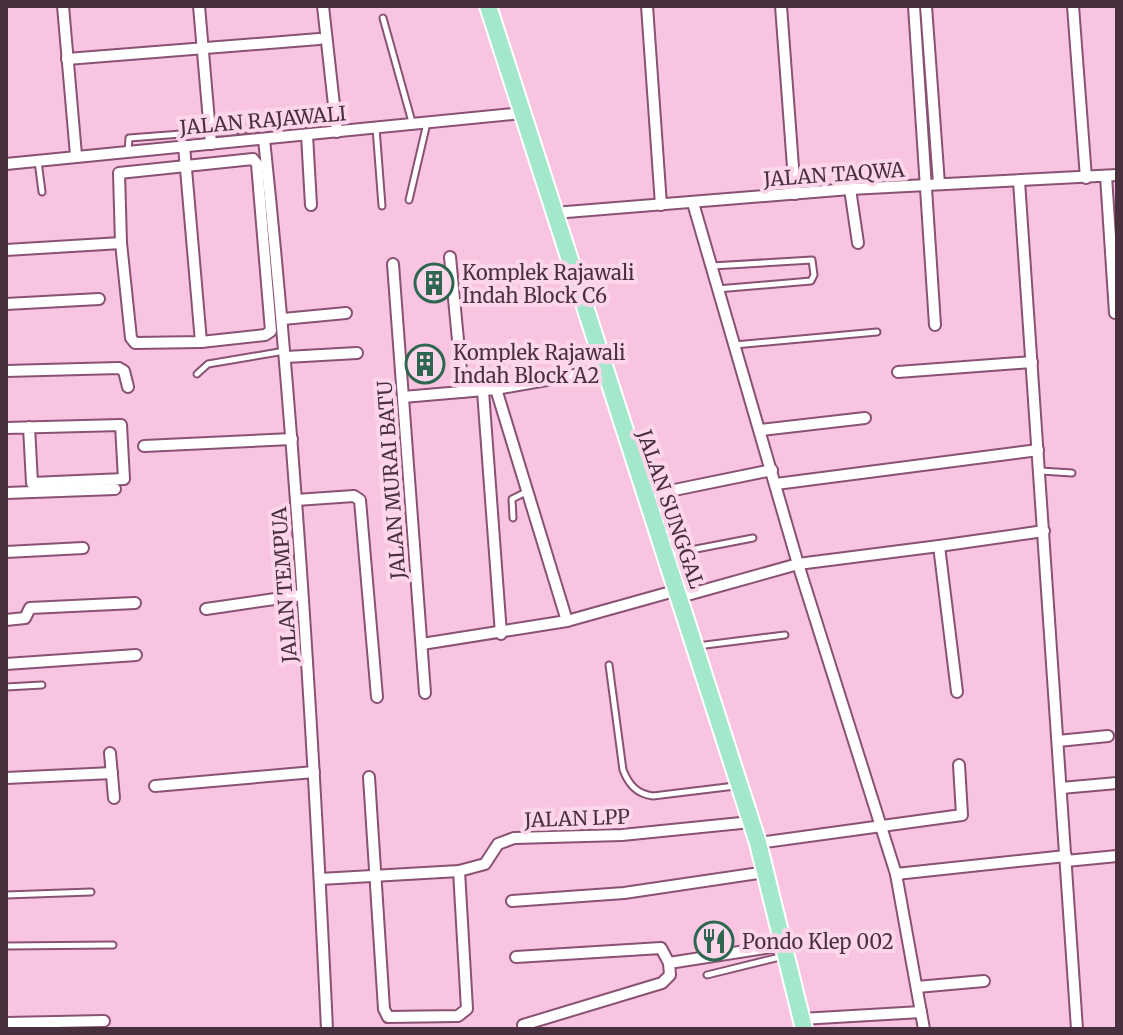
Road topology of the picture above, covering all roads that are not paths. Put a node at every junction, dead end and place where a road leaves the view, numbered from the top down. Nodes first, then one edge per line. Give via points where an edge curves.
1 (63, 6) edge
2 (199, 6) edge
3 (323, 6) edge
4 (488, 6) edge
5 (647, 6) edge
6 (781, 6) edge
7 (1073, 6) edge
8 (927, 8) edge
9 (914, 9) edge
10 (383, 18) dead end
11 (319, 39) dead end
12 (202, 48) junction
13 (67, 59) junction
14 (523, 113) junction
15 (427, 122) junction
16 (324, 123) dead end
17 (412, 123) junction
18 (376, 128) junction
19 (337, 132) junction
20 (307, 135) junction
21 (210, 138) junction
22 (264, 139) junction
23 (184, 146) junction
24 (128, 151) junction
25 (76, 155) junction
26 (38, 161) junction
27 (6, 164) edge
28 (185, 165) junction
29 (1112, 176) edge
30 (1086, 178) junction
31 (1019, 181) junction
32 (939, 184) junction
33 (923, 185) junction
34 (850, 189) junction
35 (42, 192) dead end
36 (795, 194) junction
37 (409, 200) dead end
38 (693, 203) junction
39 (311, 205) dead end
40 (661, 205) junction
41 (382, 206) dead end
42 (554, 213) junction
43 (121, 243) junction
44 (858, 243) dead end
45 (6, 250) edge
46 (450, 257) dead end
47 (393, 264) dead end
48 (710, 266) junction
49 (716, 289) junction
50 (99, 299) dead end
51 (6, 304) edge
52 (346, 313) dead end
53 (1115, 313) edge
54 (283, 319) junction
55 (935, 325) dead end
56 (877, 332) dead end
57 (201, 342) junction
58 (734, 345) junction
59 (357, 353) dead end
60 (286, 354) junction
61 (1032, 362) junction
62 (603, 370) junction
63 (6, 371) edge
64 (898, 372) dead end
65 (197, 374) dead end
66 (128, 387) dead end
67 (496, 389) junction
68 (483, 391) junction
69 (463, 392) junction
70 (403, 397) junction
71 (865, 418) dead end
72 (29, 427) junction
73 (6, 428) edge
74 (761, 430) junction
75 (292, 439) junction
76 (144, 446) dead end
77 (1038, 450) junction
78 (772, 470) junction
79 (1040, 471) junction
80 (1072, 473) dead end
81 (776, 484) junction
82 (115, 489) dead end
83 (529, 490) junction
84 (6, 493) edge
85 (645, 496) junction
86 (296, 500) junction
87 (513, 518) dead end
88 (1044, 531) junction
89 (753, 538) dead end
90 (939, 546) junction
91 (83, 548) dead end
92 (6, 552) edge
93 (665, 555) junction
94 (798, 564) junction
95 (679, 593) junction
96 (302, 595) junction
97 (135, 603) dead end
98 (206, 609) dead end
99 (6, 620) edge
100 (567, 621) junction
101 (501, 634) junction
102 (785, 635) dead end
103 (422, 644) junction
104 (696, 647) junction
105 (136, 655) dead end
106 (6, 664) edge
107 (609, 665) dead end
108 (42, 685) dead end
109 (6, 687) edge
110 (957, 692) dead end
111 (425, 693) dead end
112 (377, 697) dead end
113 (1108, 736) dead end
114 (1058, 741) junction
115 (110, 753) dead end
116 (959, 765) dead end
117 (314, 772) junction
118 (112, 773) junction
119 (369, 777) dead end
120 (6, 778) edge
121 (1117, 783) edge
122 (740, 785) junction
123 (155, 786) dead end
124 (1061, 788) junction
125 (114, 798) dead end
126 (751, 822) junction
127 (881, 824) junction
128 (758, 843) junction
129 (1117, 856) edge
130 (1066, 859) junction
131 (459, 871) junction
132 (766, 872) junction
133 (377, 873) junction
134 (896, 874) junction
135 (320, 879) junction
136 (91, 892) dead end
137 (6, 895) edge
138 (512, 901) dead end
139 (113, 945) dead end
140 (6, 946) edge
141 (785, 950) junction
142 (516, 957) dead end
143 (669, 963) junction
144 (707, 975) dead end
145 (984, 981) dead end
146 (917, 987) junction
147 (921, 1012) junction
148 (104, 1021) dead end
149 (6, 1023) edge
150 (803, 1024) edge
151 (523, 1025) dead end
152 (327, 1029) edge
153 (924, 1029) edge
154 (1077, 1029) edge

1 - 13 street
2 - 12 street
3 - 19 street
4 - 14 main road, JALAN SUNGGAL
5 - 40 street
6 - 36 street
7 - 30 street
8 - 9 street
8 - 32 street
9 - 33 street
10 - 17 lane
11 - 12 street
12 - 13 street
12 - 21 street
13 - 25 street
14 - 15 street, JALAN RAJAWALI
14 - 42 main road, JALAN SUNGGAL
15 - 17 street, JALAN RAJAWALI
15 - 37 lane
16 - 21 lane
17 - 18 street, JALAN RAJAWALI
18 - 19 street, JALAN RAJAWALI
18 - 41 lane
19 - 20 street, JALAN RAJAWALI
20 - 22 street, JALAN RAJAWALI
20 - 39 street
21 - 22 street, JALAN RAJAWALI
21 - 23 street, JALAN RAJAWALI
21 - 24 lane via 129,138
22 - 54 street, JALAN TEMPUA
23 - 24 street, JALAN RAJAWALI
23 - 28 street
24 - 25 street, JALAN RAJAWALI
25 - 26 street, JALAN RAJAWALI
26 - 27 street, JALAN RAJAWALI
26 - 35 lane
28 - 43 street via 119,173
28 - 57 street
28 - 57 street via 250,159 257,164 271,331
29 - 30 street, JALAN TAQWA
29 - 53 street
30 - 31 street, JALAN TAQWA
31 - 32 street, JALAN TAQWA
31 - 61 street
32 - 33 street, JALAN TAQWA
33 - 34 street, JALAN TAQWA
33 - 55 street
34 - 36 street, JALAN TAQWA
34 - 44 street
36 - 38 street, JALAN TAQWA
38 - 40 street, JALAN TAQWA
38 - 48 street
40 - 42 street, JALAN TAQWA
42 - 62 main road, JALAN SUNGGAL
43 - 45 street
43 - 57 street via 133,341
46 - 69 street
47 - 70 street, JALAN MURAI BATU
48 - 49 street
48 - 49 lane via 812,260 811,281
49 - 58 street
50 - 51 street
52 - 54 street
54 - 60 street, JALAN TEMPUA
56 - 58 lane
58 - 74 street
59 - 60 street
60 - 65 lane via 208,364
60 - 75 street, JALAN TEMPUA
61 - 64 street
61 - 77 street
62 - 67 street
62 - 85 main road, JALAN SUNGGAL
63 - 66 street via 119,368
67 - 68 street
67 - 83 street
68 - 69 street
68 - 101 street
69 - 70 street
70 - 103 street, JALAN MURAI BATU
71 - 74 street
72 - 72 street via 121,425 124,479 32,483
72 - 73 street
74 - 78 street
75 - 76 street
75 - 86 street, JALAN TEMPUA
77 - 79 street
77 - 81 street
78 - 81 street
78 - 85 street
79 - 80 lane
79 - 88 street
81 - 94 street
82 - 84 street
83 - 87 lane via 512,499
83 - 100 street
85 - 93 main road, JALAN SUNGGAL
86 - 96 street, JALAN TEMPUA
86 - 112 street via 359,498
88 - 90 street
88 - 114 street
89 - 93 lane
90 - 94 street
90 - 110 street
91 - 92 street
93 - 95 main road, JALAN SUNGGAL
94 - 95 street
94 - 127 street
95 - 100 street
95 - 104 main road, JALAN SUNGGAL
96 - 98 street
96 - 117 street, JALAN TEMPUA
97 - 99 street via 30,608 25,618
100 - 101 street
101 - 103 street
102 - 104 lane
103 - 111 street, JALAN MURAI BATU
104 - 122 main road, JALAN SUNGGAL
105 - 106 street
107 - 122 lane via 623,770 630,785 653,796
108 - 109 lane
113 - 114 street
114 - 124 street
115 - 118 street
116 - 127 street via 962,815
117 - 123 street
117 - 135 street, JALAN TEMPUA
118 - 120 street
118 - 125 street
119 - 133 street
121 - 124 street
122 - 126 main road, JALAN SUNGGAL
124 - 130 street
126 - 128 main road, JALAN SUNGGAL
126 - 131 street, JALAN LPP via 622,835 514,838 498,844 485,864
127 - 128 street
127 - 134 street
128 - 132 main road, JALAN SUNGGAL
129 - 130 street
130 - 134 street
130 - 154 street
131 - 133 street, JALAN LPP
131 - 133 street via 465,1013 390,1018 384,1013
132 - 138 street via 624,893
132 - 141 main road, JALAN SUNGGAL
133 - 135 street, JALAN LPP
134 - 146 street
135 - 152 street, JALAN TEMPUA
136 - 137 lane
139 - 140 lane
141 - 143 street
141 - 144 lane
141 - 150 main road, JALAN SUNGGAL
142 - 143 street via 661,948
143 - 151 street via 670,975 662,983
145 - 146 street
146 - 147 street
147 - 150 street
147 - 153 street
148 - 149 street

